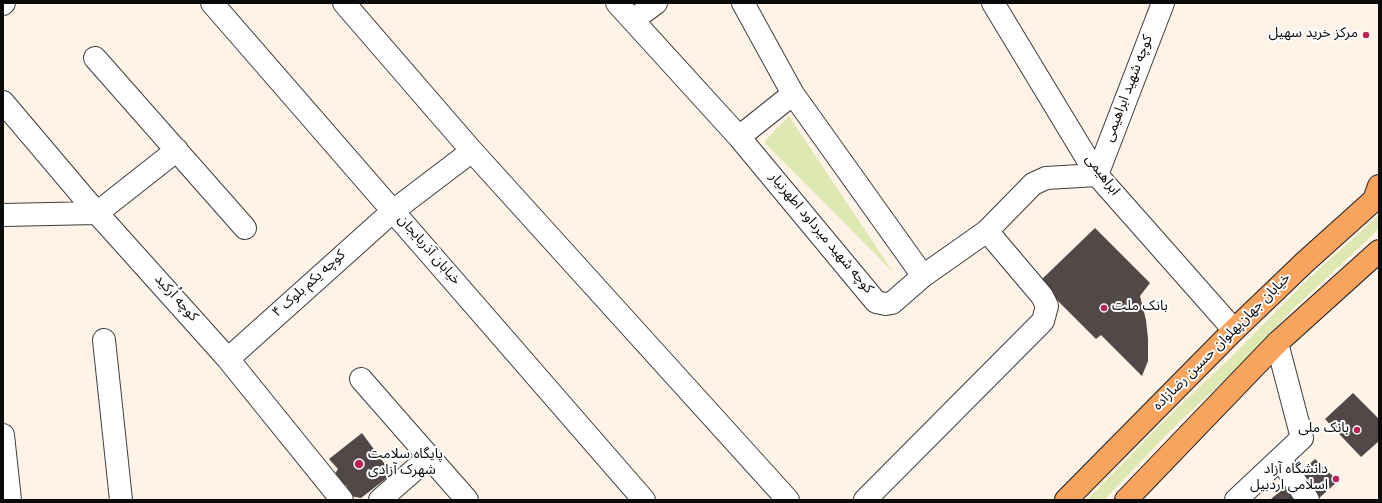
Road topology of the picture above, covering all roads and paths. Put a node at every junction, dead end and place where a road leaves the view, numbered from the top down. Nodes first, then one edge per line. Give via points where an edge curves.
1 (212, 3) edge
2 (344, 3) edge
3 (617, 3) edge
4 (656, 3) edge
5 (743, 3) edge
6 (993, 3) edge
7 (1163, 3) edge
8 (633, 20) junction
9 (95, 58) dead end
10 (793, 94) junction
11 (3, 102) edge
12 (739, 136) junction
13 (176, 150) junction
14 (472, 151) junction
15 (1097, 175) junction
16 (1377, 195) edge
17 (393, 211) junction
18 (97, 213) junction
19 (3, 215) edge
20 (245, 228) dead end
21 (987, 231) junction
22 (1379, 251) edge
23 (923, 276) junction
24 (1234, 330) junction
25 (104, 340) dead end
26 (1277, 343) junction
27 (228, 359) junction
28 (361, 379) dead end
29 (3, 435) edge
30 (429, 457) junction
31 (1280, 459) junction
32 (10, 500) edge
33 (121, 500) edge
34 (342, 500) edge
35 (380, 500) edge
36 (467, 500) edge
37 (644, 500) edge
38 (788, 500) edge
39 (865, 500) edge
40 (1066, 500) edge
41 (1126, 500) edge
42 (1236, 500) edge
43 (1308, 500) edge

1 - 17 street, خیابان آذربایجان
2 - 14 street
3 - 8 street, کوچه شهید میرداود اطهرنیار
4 - 8 street
5 - 10 street
6 - 15 street, ابراهیمی
7 - 15 street, کوچه شهید ابراهیمی
8 - 12 street, کوچه شهید میرداود اطهرنیار
9 - 13 street
10 - 12 street
10 - 23 street
11 - 18 street, کوچه اُرکید
12 - 23 street, کوچه شهید میرداود اطهرنیار via 876,302 892,303
13 - 18 street
13 - 20 street
14 - 17 street, کوچه یکم بلوک ۴
14 - 38 street
15 - 21 street, کوچه شهید میرداود اطهرنیار via 1046,178 1033,184
15 - 24 street, ابراهیمی
16 - 24 main road, خیابان جهان‌پهلوان حسین رضا‌زاده
17 - 27 street, کوچه یکم بلوک ۴
17 - 37 street, خیابان آذربایجان
18 - 19 street
18 - 27 street, کوچه اُرکید
21 - 23 street, کوچه شهید میرداود اطهرنیار
21 - 39 street via 1042,296 1047,306 1043,321
22 - 26 main road
24 - 40 main road, خیابان جهان‌پهلوان حسین رضا‌زاده
25 - 33 street
26 - 31 street via 1302,438
26 - 41 main road
27 - 34 street, کوچه اُرکید
28 - 30 street
29 - 32 street
30 - 35 street
30 - 36 street
31 - 42 street
31 - 43 street

